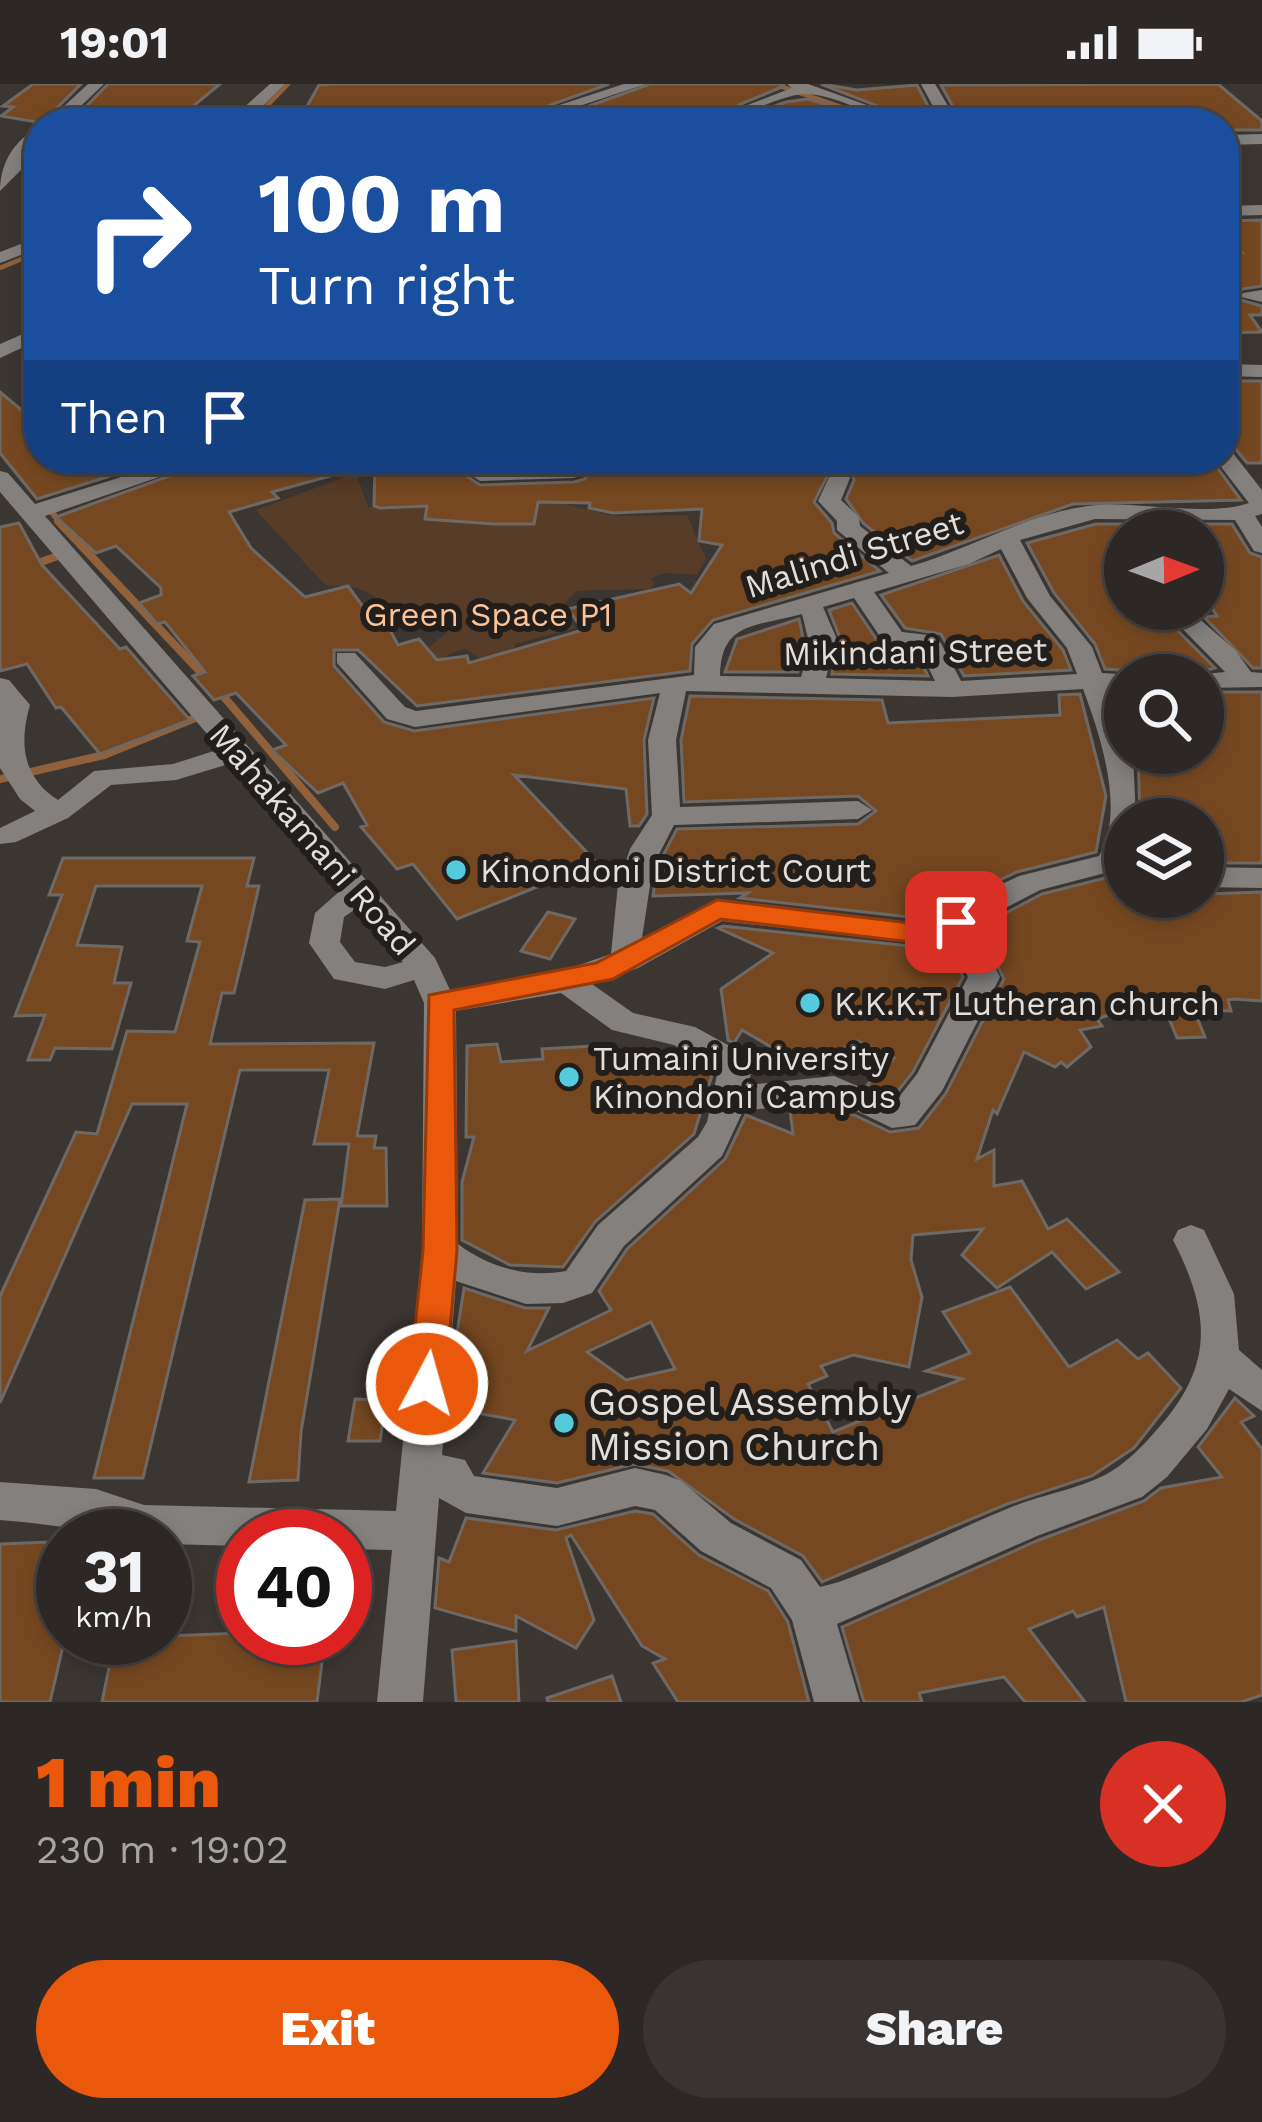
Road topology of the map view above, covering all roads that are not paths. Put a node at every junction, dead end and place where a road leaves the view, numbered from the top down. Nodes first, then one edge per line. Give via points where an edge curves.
1 (98, 84) edge
2 (278, 84) edge
3 (639, 84) edge
4 (854, 84) edge
5 (807, 88) edge
6 (71, 108) edge
7 (252, 108) edge
8 (561, 108) edge
9 (753, 108) edge
10 (865, 108) edge
11 (24, 143) edge
12 (1, 184) edge
13 (118, 474) edge
14 (504, 474) edge
15 (1234, 474) edge
16 (480, 475) dead end
17 (839, 478) dead end
18 (12, 493) edge
19 (1255, 508) edge
20 (1160, 510) edge
21 (1104, 513) edge
22 (1010, 536) junction
23 (1262, 546) edge
24 (908, 576) junction
25 (861, 590) junction
26 (810, 607) junction
27 (1195, 630) edge
28 (346, 658) dead end
29 (1095, 679) junction
30 (1104, 679) edge
31 (1252, 680) edge
32 (675, 682) junction
33 (707, 683) junction
34 (0, 686) edge
35 (809, 688) junction
36 (952, 689) junction
37 (238, 752) junction
38 (1123, 798) edge
39 (858, 810) dead end
40 (58, 812) junction
41 (666, 816) junction
42 (6, 836) dead end
43 (1104, 869) edge
44 (1224, 877) edge
45 (1262, 878) edge
46 (360, 891) junction
47 (956, 922) junction
48 (627, 960) junction
49 (424, 967) junction
50 (566, 981) junction
51 (440, 1003) junction
52 (728, 1098) junction
53 (1191, 1240) dead end
54 (440, 1251) junction
55 (1222, 1359) junction
56 (1262, 1394) edge
57 (418, 1474) junction
58 (0, 1501) edge
59 (413, 1531) junction
60 (811, 1611) junction
61 (400, 1702) edge
62 (837, 1702) edge

1 - 6 street
2 - 7 street
3 - 8 street
4 - 5 street
5 - 9 street
5 - 10 street
11 - 12 street
13 - 18 street
14 - 16 street
15 - 19 street
17 - 24 street via 830,501 848,515 845,526
18 - 37 street, Mahakamani Road
19 - 20 street, Malindi Street
19 - 23 street
21 - 22 street, Malindi Street
22 - 24 street, Malindi Street
22 - 29 street
24 - 25 street, Malindi Street
25 - 26 street, Malindi Street
25 - 36 street via 894,639 927,639
26 - 33 street, Malindi Street via 714,635
26 - 35 street via 824,628 825,649
27 - 31 street via 1219,641
28 - 32 street via 396,713 416,719
29 - 30 street, Mikindani Street
29 - 36 street, Mikindani Street
29 - 38 street
32 - 33 street
32 - 41 street via 660,770
33 - 35 street, Mikindani Street
34 - 40 street via 17,704 9,755 20,783
35 - 36 street, Mikindani Street
37 - 40 street via 176,772 104,777
37 - 46 street, Mahakamani Road
39 - 41 street
40 - 42 street
41 - 48 street via 631,888
43 - 47 street via 1030,883
44 - 45 street
46 - 49 street, Mahakamani Road
46 - 49 street via 330,914 324,943 345,971 385,978
47 - 48 street via 919,934 717,910
47 - 52 street via 984,976 930,1082 903,1116 878,1113 848,1090
48 - 50 street
49 - 51 street, Mahakamani Road
50 - 51 street
50 - 52 street via 623,1022 716,1050 736,1065
51 - 54 street, Mahakamani Road
52 - 54 street via 710,1144 602,1243 579,1282 565,1290 460,1269
53 - 55 street via 1223,1326
54 - 57 street, Mahakamani Road
55 - 56 street
55 - 60 street via 1202,1411 1142,1476 1022,1522 934,1568
57 - 59 street, Mahakamani Road
57 - 60 street via 450,1473 466,1494 540,1506 650,1487 688,1508 716,1537 786,1574
58 - 59 street via 96,1508 144,1524
59 - 61 street, Mahakamani Road
60 - 62 street

